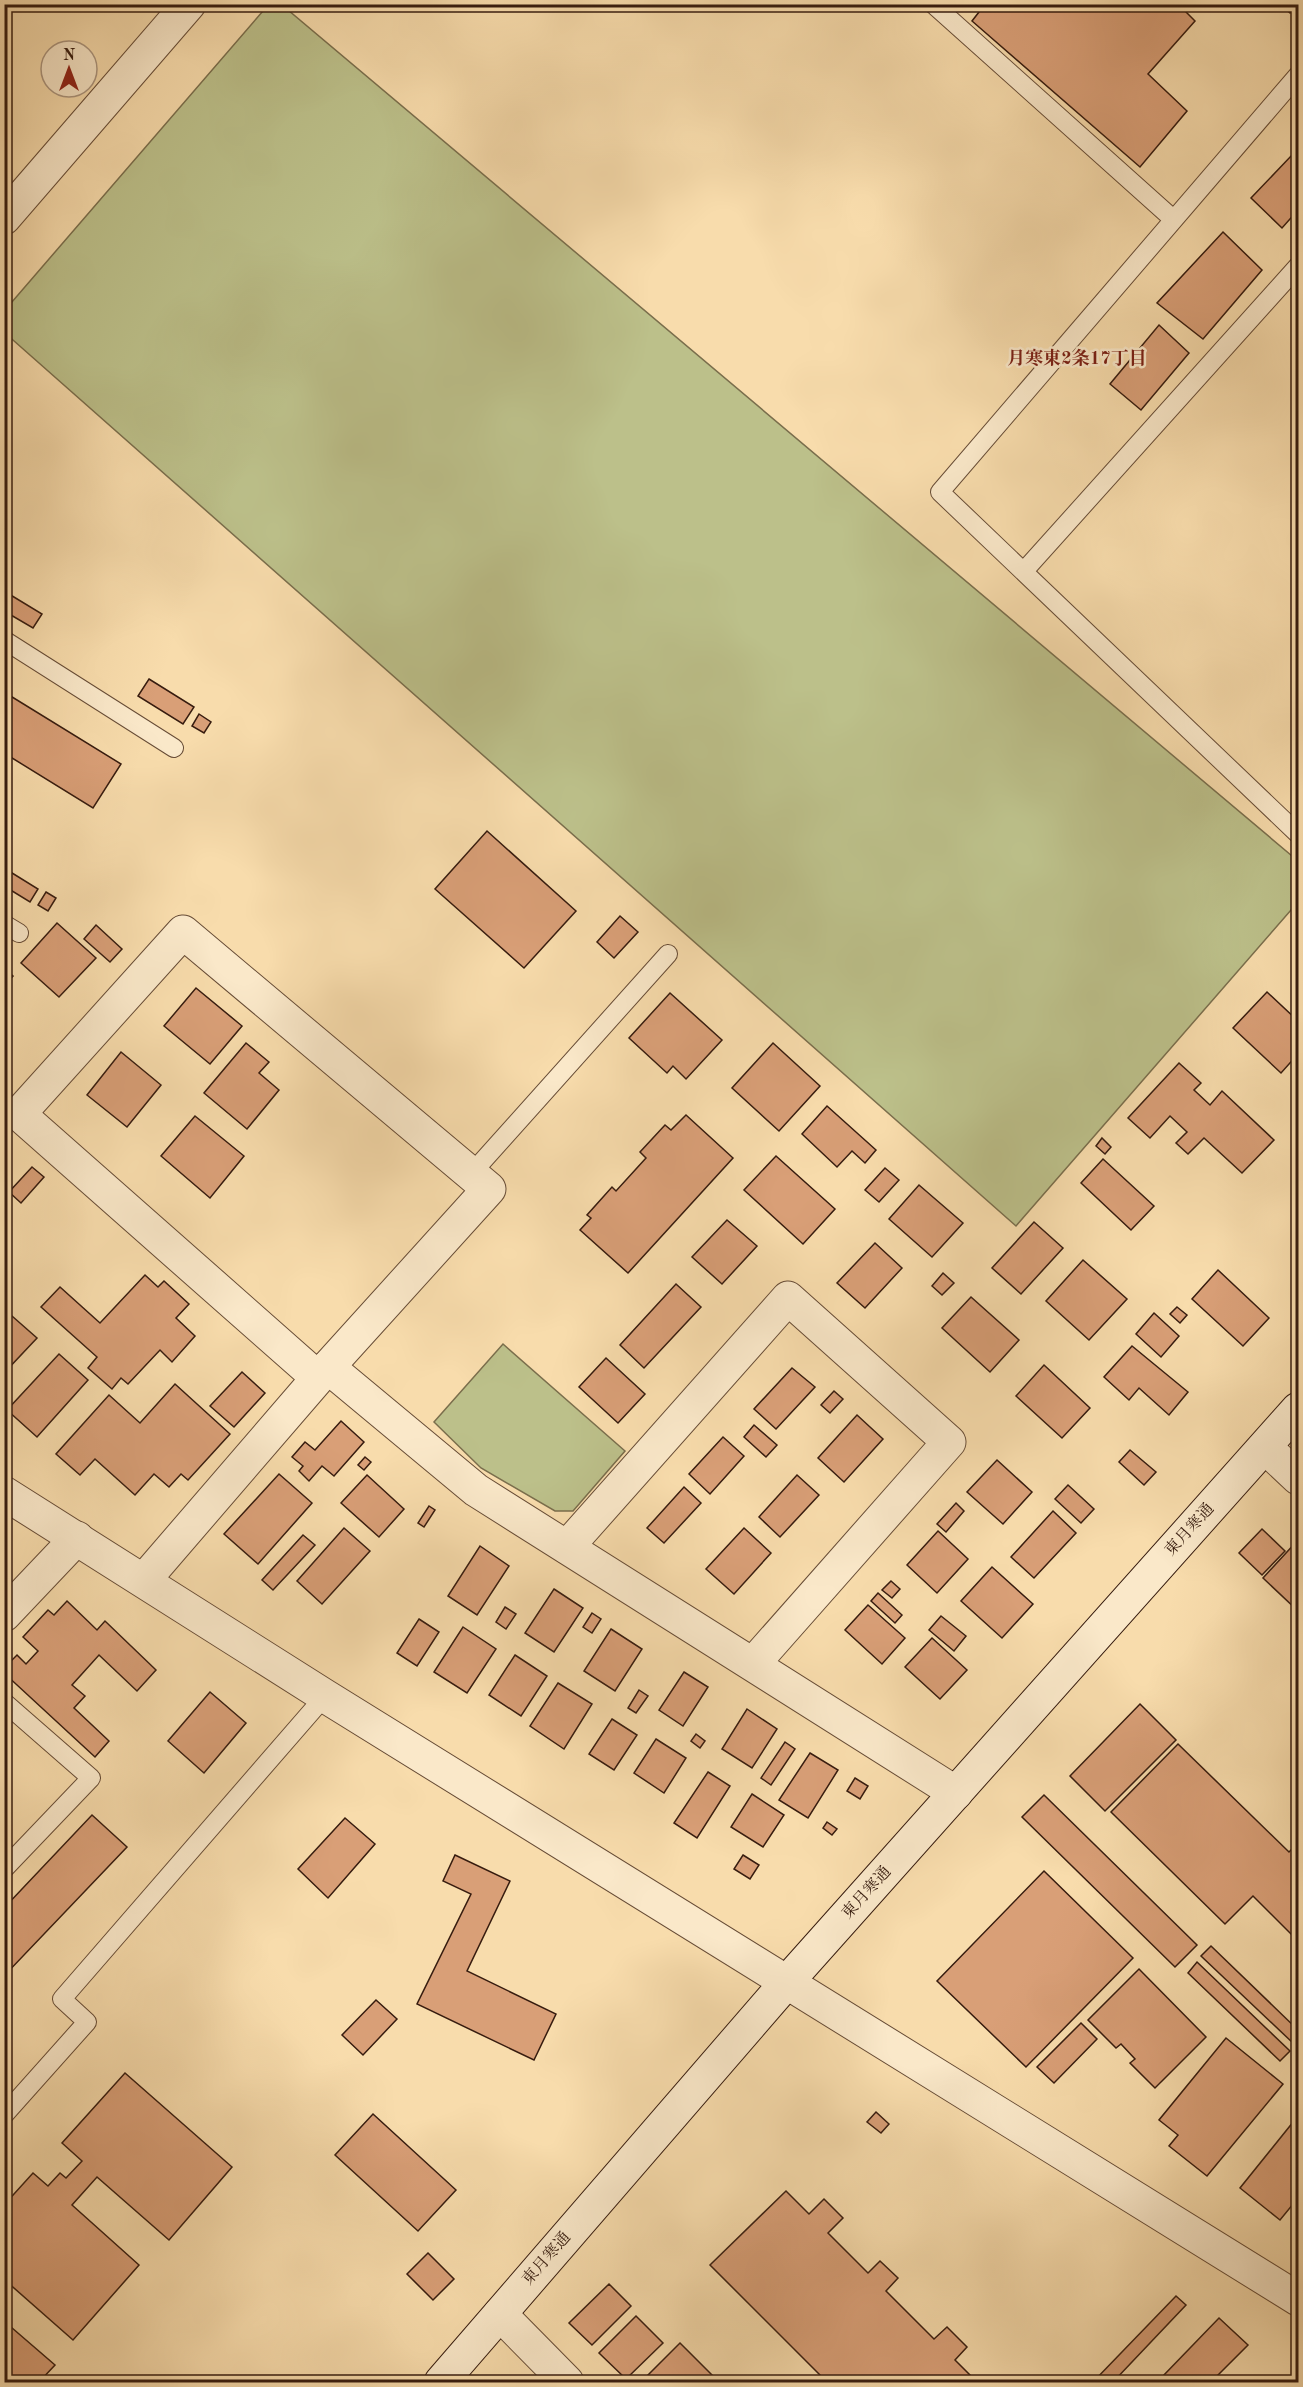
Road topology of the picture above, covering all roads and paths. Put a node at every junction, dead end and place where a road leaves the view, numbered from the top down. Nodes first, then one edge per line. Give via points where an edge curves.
1 (189, 4) edge
2 (933, 4) edge
3 (1299, 75) edge
4 (4, 219) edge
5 (1173, 219) junction
6 (1299, 266) edge
7 (1024, 571) junction
8 (4, 640) edge
9 (174, 748) dead end
10 (1299, 834) edge
11 (668, 954) dead end
12 (471, 1174) junction
13 (323, 1372) junction
14 (1299, 1409) edge
15 (1265, 1447) junction
16 (1299, 1478) edge
17 (4, 1493) edge
18 (77, 1538) junction
19 (567, 1547) junction
20 (144, 1580) junction
21 (4, 1616) edge
22 (753, 1664) junction
23 (325, 1696) junction
24 (4, 1702) edge
25 (956, 1793) junction
26 (4, 1869) edge
27 (786, 1983) junction
28 (4, 2115) edge
29 (1299, 2299) edge
30 (500, 2314) junction
31 (441, 2382) edge
32 (567, 2382) edge

1 - 4 street
2 - 5 lane
3 - 5 lane
5 - 7 lane via 940,492
6 - 7 lane
7 - 10 lane
8 - 9 lane
11 - 12 lane
12 - 13 street via 489,1189
12 - 13 street via 183,932 19,1114
13 - 19 street via 476,1490
13 - 20 street
14 - 15 street, 東月寒通
15 - 16 street
15 - 25 street, 東月寒通
17 - 18 street
18 - 20 street
18 - 21 street
19 - 22 street
19 - 22 street via 788,1298 949,1442
20 - 23 street
22 - 25 street
23 - 27 street
23 - 28 lane via 62,1999 87,2022
24 - 26 lane via 91,1778
25 - 27 street, 東月寒通
27 - 29 street
27 - 30 street, 東月寒通
30 - 31 street, 東月寒通
30 - 32 street

